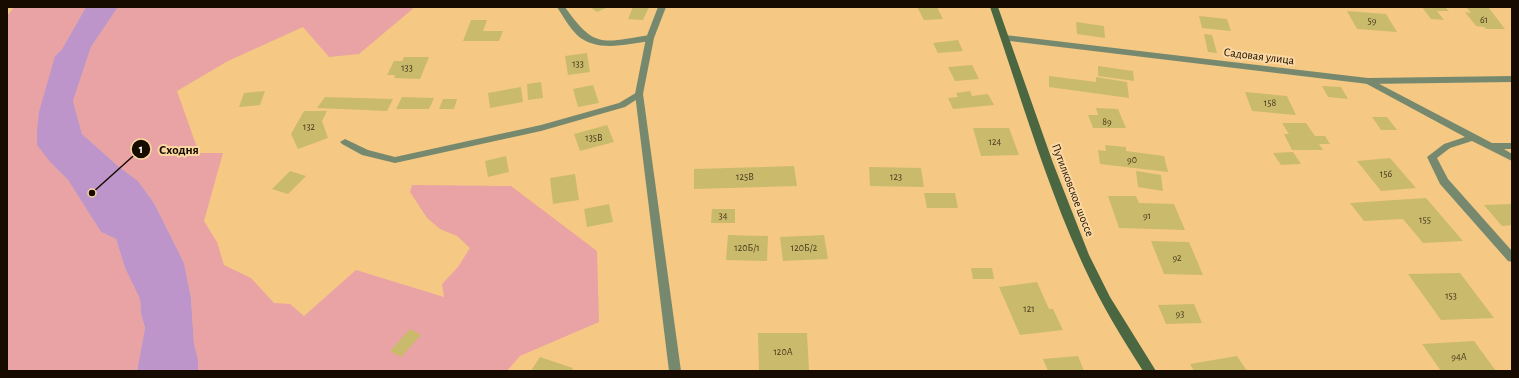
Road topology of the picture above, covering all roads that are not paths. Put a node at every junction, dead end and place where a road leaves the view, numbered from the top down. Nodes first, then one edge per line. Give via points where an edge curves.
1 (561, 7) edge
2 (662, 7) edge
3 (994, 7) edge
4 (650, 38) junction
5 (1005, 38) junction
6 (1512, 79) edge
7 (1368, 81) junction
8 (639, 94) junction
9 (1474, 137) junction
10 (346, 142) dead end
11 (1491, 146) junction
12 (1512, 146) edge
13 (1512, 158) edge
14 (1512, 258) edge
15 (674, 371) edge
16 (1150, 371) edge

1 - 4 street via 584,37 597,42
2 - 4 street
3 - 5 main road, Путилковское шоссе
4 - 8 street
5 - 7 street, Садовая улица
5 - 16 main road, Путилковское шоссе via 1052,173 1085,256 1122,328
6 - 7 street, Садовая улица
7 - 9 street
8 - 10 street via 622,105 541,128 395,160 365,153
8 - 15 street
9 - 11 street
9 - 14 street via 1447,146 1432,157 1444,181
11 - 12 street
11 - 13 street

